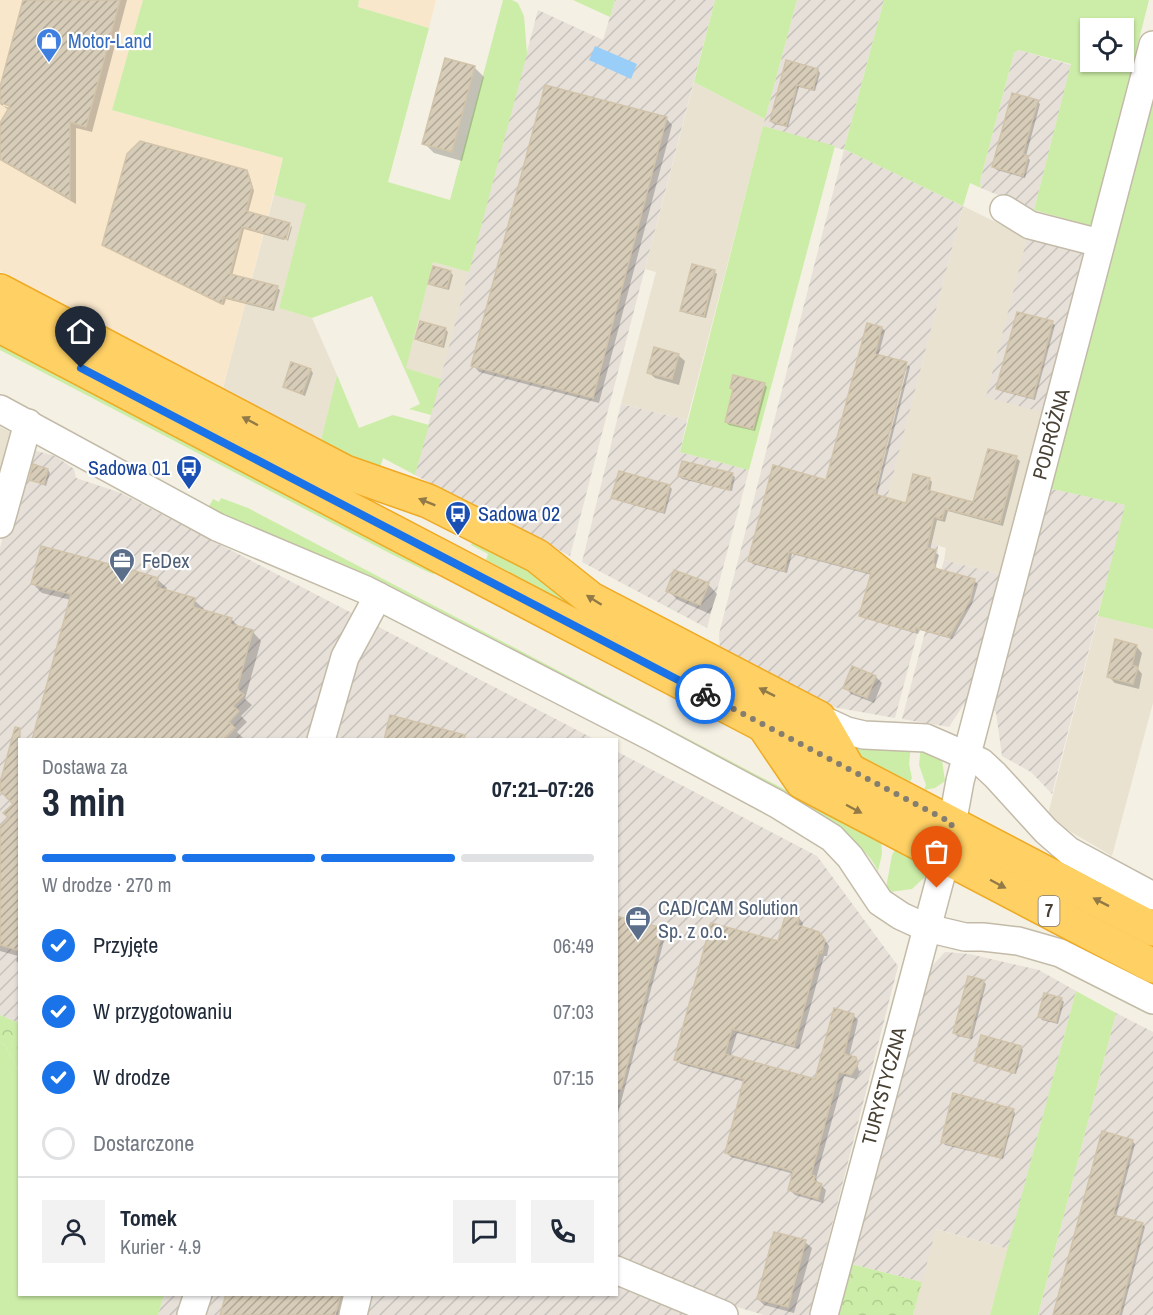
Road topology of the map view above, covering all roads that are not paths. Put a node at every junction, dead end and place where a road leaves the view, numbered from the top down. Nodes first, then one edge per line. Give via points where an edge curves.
1 (1153, 45) edge
2 (1004, 209) dead end
3 (1100, 243) junction
4 (0, 291) edge
5 (0, 326) edge
6 (0, 409) edge
7 (28, 423) junction
8 (0, 524) edge
9 (378, 596) junction
10 (819, 718) junction
11 (763, 724) junction
12 (322, 738) edge
13 (968, 755) junction
14 (849, 770) junction
15 (952, 823) junction
16 (946, 857) junction
17 (1153, 896) edge
18 (927, 928) junction
19 (1153, 929) edge
20 (1153, 966) edge
21 (1153, 1000) edge
22 (618, 1271) edge
23 (197, 1296) edge
24 (358, 1296) edge
25 (191, 1315) edge
26 (353, 1315) edge
27 (724, 1315) edge
28 (824, 1315) edge

1 - 3 street, PODRÓŻNA
2 - 3 street via 1030,225
3 - 13 street, PODRÓŻNA
10 -> 4 highway via 591,599 537,556 428,501 345,472
5 - 11 highway, 7
6 - 7 street
7 - 8 street
7 - 9 street via 217,527
9 - 12 street via 345,657
9 - 18 street via 816,826 850,857 880,902
10 - 13 street via 864,735 926,738
10 - 14 highway
11 - 14 highway, 7
11 -> 16 highway, 7 via 802,782
13 - 15 street, PODRÓŻNA
13 - 17 street via 995,774 1069,851
14 - 15 highway, 7
15 - 16 street, PODRÓŻNA
19 -> 15 highway, 7
16 - 18 street, TURYSTYCZNA
16 -> 20 highway, 7
18 - 21 street via 965,937 1018,941 1060,953
18 - 28 street, TURYSTYCZNA
22 - 27 street
23 - 25 street
24 - 26 street

